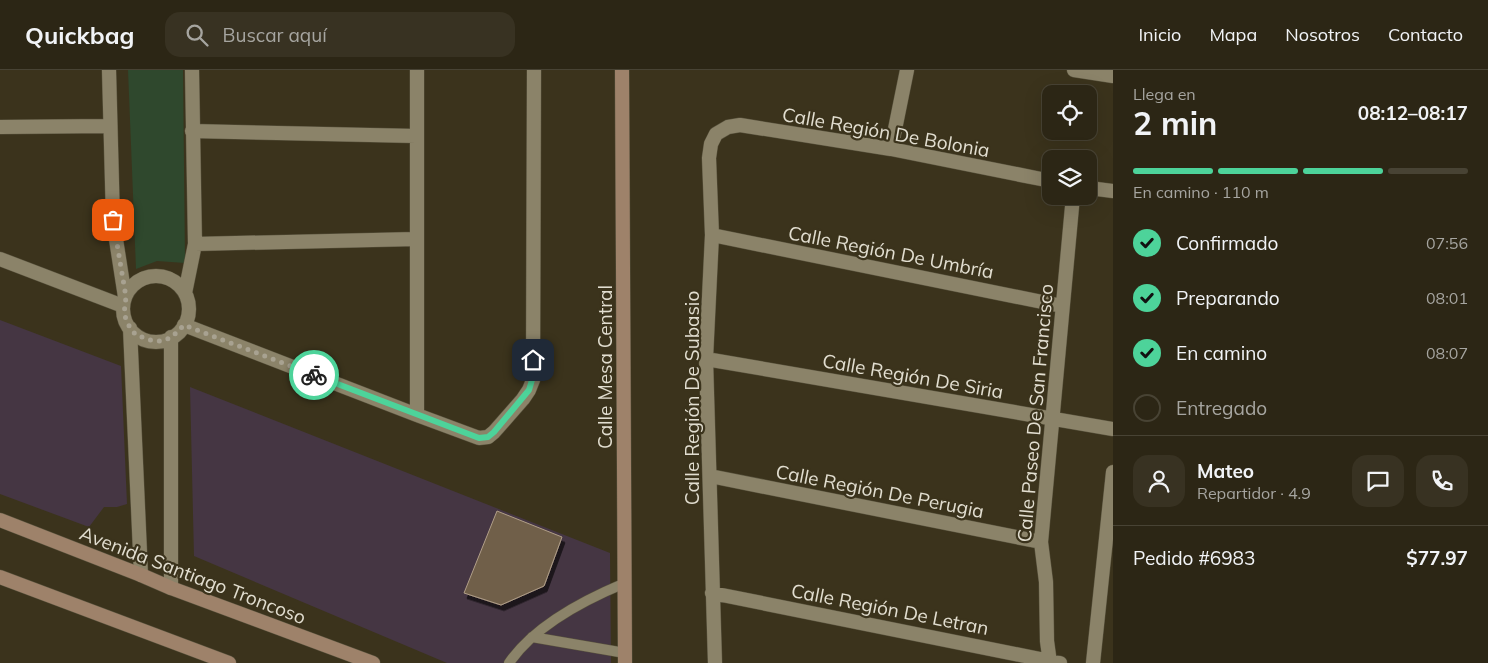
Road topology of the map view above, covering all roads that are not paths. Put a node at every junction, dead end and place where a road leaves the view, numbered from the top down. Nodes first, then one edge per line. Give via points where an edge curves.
1 (109, 70) edge
2 (192, 70) edge
3 (416, 70) edge
4 (534, 70) edge
5 (622, 70) edge
6 (907, 70) edge
7 (1074, 70) edge
8 (1113, 76) edge
9 (109, 126) junction
10 (0, 127) edge
11 (192, 131) junction
12 (716, 134) joint
13 (416, 136) junction
14 (891, 149) junction
15 (1042, 179) edge
16 (1097, 189) edge
17 (1113, 191) edge
18 (1072, 205) edge
19 (712, 235) junction
20 (416, 240) junction
21 (195, 244) junction
22 (0, 259) edge
23 (185, 293) junction
24 (124, 302) junction
25 (1062, 306) junction
26 (184, 325) junction
27 (130, 328) junction
28 (172, 337) junction
29 (706, 359) junction
30 (417, 415) junction
31 (1052, 419) junction
32 (1113, 429) edge
33 (1113, 472) edge
34 (710, 476) junction
35 (0, 520) edge
36 (1041, 542) junction
37 (141, 575) junction
38 (0, 577) edge
39 (625, 583) junction
40 (171, 588) junction
41 (712, 593) junction
42 (532, 637) junction
43 (625, 658) edge
44 (1053, 662) edge
45 (229, 663) edge
46 (373, 663) edge
47 (509, 663) edge
48 (714, 663) edge
49 (1093, 663) edge

1 - 9 street
2 - 11 street
3 - 13 street
4 - 30 street via 532,380 529,390 488,437 479,438
5 - 39 main road, Calle Mesa Central
6 - 14 street
7 - 8 street
9 - 10 street
9 - 24 street via 113,220
11 - 13 street
11 - 21 street
12 - 14 street, Calle Región De Bolonia via 740,125
12 - 19 street, Calle Región De Subasio via 709,158
13 - 20 street
14 - 15 street, Calle Región De Bolonia
16 - 17 street
18 - 25 street, Calle Paseo De San Francisco
19 - 25 street, Calle Región De Umbría
19 - 29 street, Calle Región De Subasio
20 - 21 street
20 - 30 street
21 - 23 street
22 - 24 street
23 - 24 street via 170,279 154,276 139,281
23 - 26 street via 189,309
24 - 27 street via 126,322
25 - 31 street, Calle Paseo De San Francisco
26 - 28 street
26 - 30 street
27 - 28 street via 136,335 153,341
27 - 37 street
28 - 40 street
29 - 31 street, Calle Región De Siria
29 - 34 street, Calle Región De Subasio
31 - 32 street, Calle Región De Siria
31 - 36 street, Calle Paseo De San Francisco
33 - 49 street
34 - 36 street, Calle Región De Perugia
34 - 41 street, Calle Región De Subasio
35 - 37 main road, Avenida Santiago Troncoso
36 - 44 street, Calle Paseo De San Francisco via 1046,582 1047,641
37 - 40 main road, Avenida Santiago Troncoso
38 - 45 main road
39 - 42 lane via 570,609
39 - 43 main road, Calle Mesa Central
40 - 46 main road, Avenida Santiago Troncoso
41 - 44 street, Calle Región De Letran
41 - 48 street, Calle Región De Subasio
42 - 43 lane
42 - 47 lane

